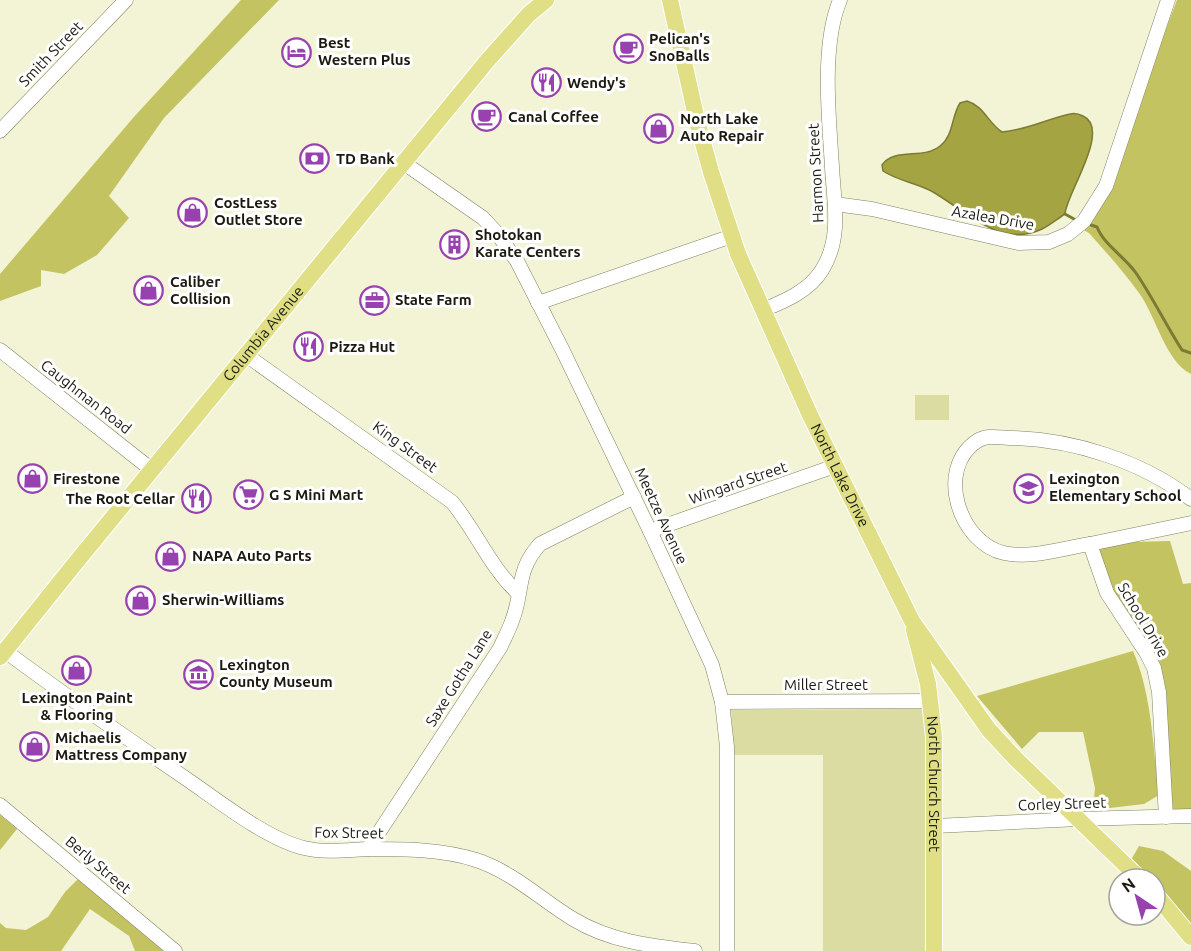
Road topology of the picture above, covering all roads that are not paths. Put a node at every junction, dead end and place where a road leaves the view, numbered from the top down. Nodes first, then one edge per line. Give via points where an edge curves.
1 (126, 0) edge
2 (546, 0) edge
3 (670, 0) edge
4 (840, 0) edge
5 (1168, 0) edge
6 (532, 7) edge
7 (0, 131) edge
8 (404, 163) junction
9 (835, 204) junction
10 (732, 236) junction
11 (538, 303) junction
12 (763, 310) junction
13 (0, 350) edge
14 (246, 354) junction
15 (835, 466) junction
16 (152, 470) junction
17 (634, 497) junction
18 (1191, 499) edge
19 (1191, 523) edge
20 (650, 531) junction
21 (1090, 544) junction
22 (518, 593) junction
23 (912, 621) junction
24 (3, 654) edge
25 (931, 701) junction
26 (722, 702) junction
27 (0, 805) edge
28 (1191, 816) edge
29 (1166, 817) junction
30 (1078, 819) junction
31 (935, 826) junction
32 (368, 849) junction
33 (1128, 867) edge
34 (1167, 908) edge
35 (1191, 937) edge
36 (175, 951) edge
37 (695, 951) edge
38 (727, 951) edge
39 (934, 951) edge

1 - 7 street, Smith Street
2 - 6 main road, Columbia Avenue
3 - 10 main road, North Lake Drive via 698,125
4 - 9 street, Harmon Street via 828,52
5 - 9 street, Azalea Drive via 1106,186 1084,220 1068,234 1049,242 1018,243
6 - 8 main road, Columbia Avenue
8 - 11 street, Meetze Avenue via 468,206 496,232 517,261
8 - 14 main road, Columbia Avenue
9 - 12 street, Harmon Street via 836,235 822,271 798,294
10 - 11 street
10 - 12 main road, North Lake Drive
11 - 17 street, Meetze Avenue
12 - 15 main road, North Lake Drive
13 - 16 street, Caughman Road
14 - 16 main road, Columbia Avenue
14 - 22 street, King Street via 452,502 498,572
15 - 20 street, Wingard Street
15 - 23 main road, North Lake Drive
16 - 24 main road, Columbia Avenue
17 - 20 street, Meetze Avenue
17 - 22 street, Saxe Gotha Lane via 540,544 524,568
18 - 21 street via 1101,453 1034,439 984,437 960,460 955,477 957,498 972,534 986,546 1023,555
19 - 21 street
20 - 26 street, Meetze Avenue via 712,665
21 - 29 street, School Drive via 1107,593 1154,668 1159,692
22 - 32 street, Saxe Gotha Lane via 513,620 500,648
23 - 25 main road, North Church Street
23 - 30 main road, North Lake Drive via 989,730
24 - 32 street, Fox Street via 278,838 318,850
25 - 26 street, Miller Street
25 - 31 main road, North Church Street
26 - 38 street, Meetze Avenue via 727,747
27 - 36 street, Berly Street
28 - 29 street, Corley Street
29 - 30 street, Corley Street
30 - 31 street, Corley Street
30 - 33 main road, North Lake Drive
31 - 39 main road, North Church Street
32 - 37 street, Fox Street via 438,852 476,860 592,929 634,943
34 - 35 main road

